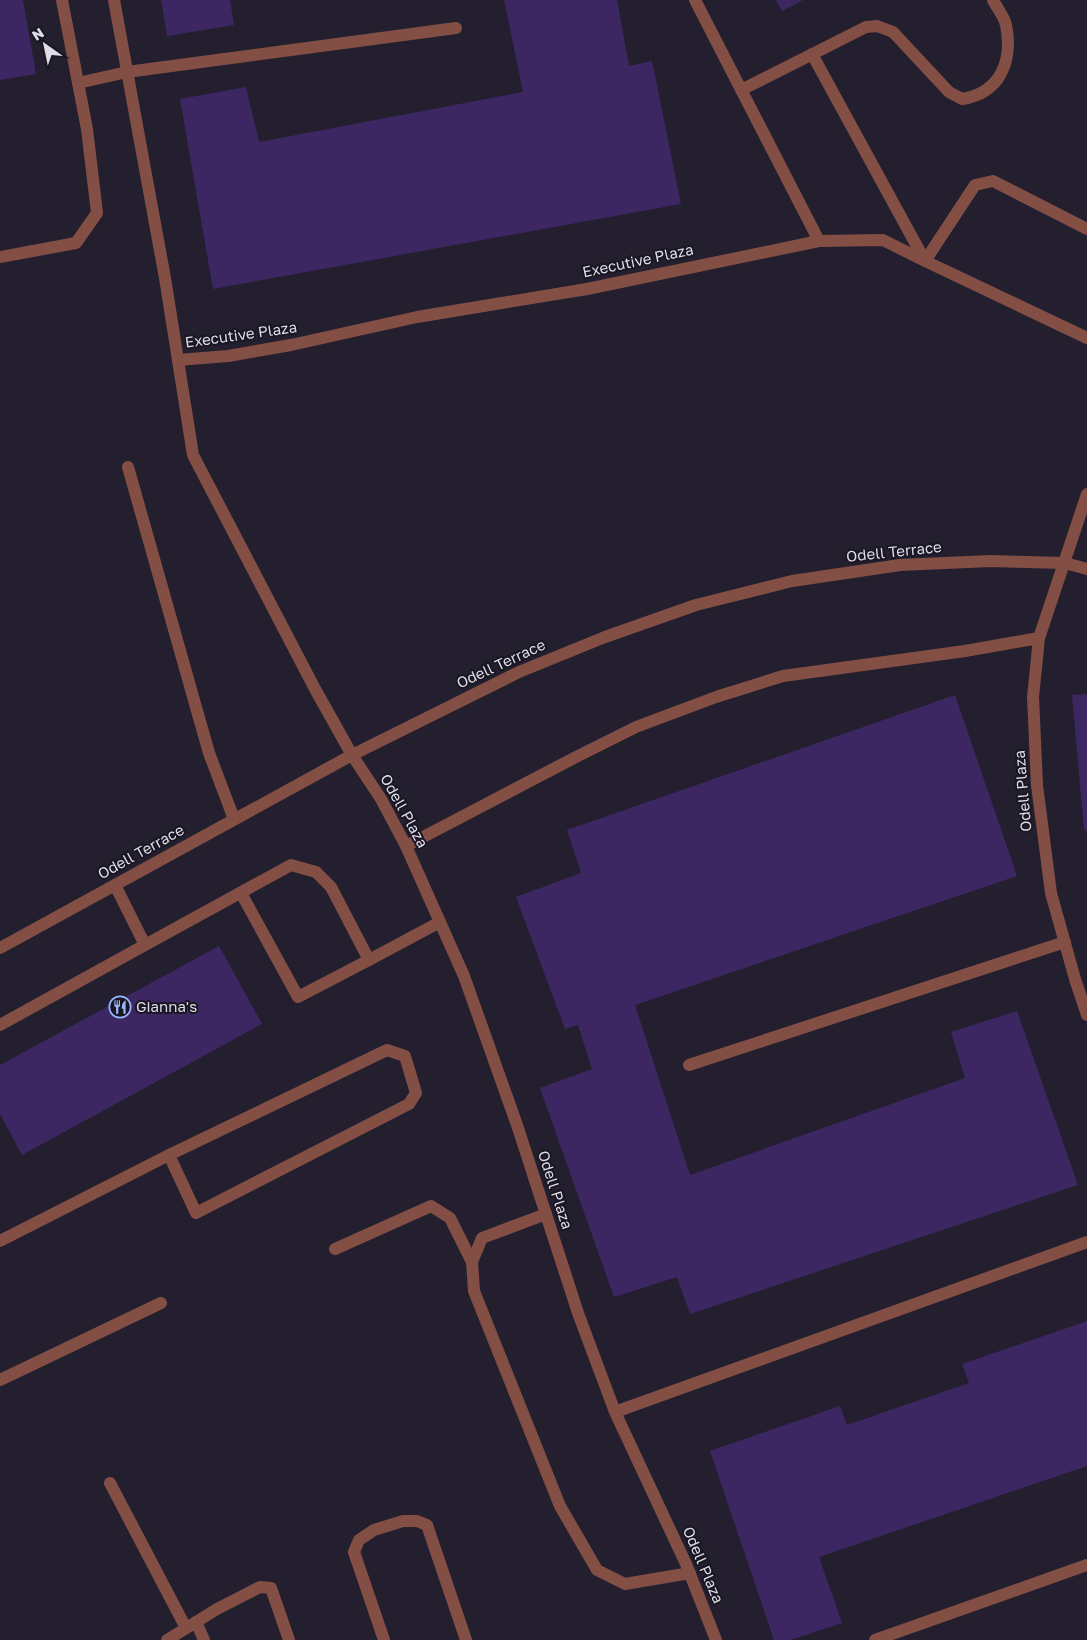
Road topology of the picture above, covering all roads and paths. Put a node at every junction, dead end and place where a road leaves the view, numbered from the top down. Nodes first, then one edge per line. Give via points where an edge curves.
1 (62, 0) edge
2 (114, 0) edge
3 (695, 0) edge
4 (993, 0) edge
5 (456, 28) dead end
6 (812, 54) junction
7 (128, 72) junction
8 (78, 83) junction
9 (741, 90) junction
10 (1087, 229) edge
11 (819, 241) junction
12 (0, 257) edge
13 (925, 262) junction
14 (1087, 338) edge
15 (178, 360) junction
16 (128, 467) dead end
17 (1087, 494) edge
18 (1065, 563) junction
19 (1087, 569) edge
20 (1039, 638) junction
21 (352, 755) junction
22 (234, 819) junction
23 (406, 846) junction
24 (115, 885) junction
25 (241, 893) junction
26 (440, 922) junction
27 (1065, 942) junction
28 (145, 945) junction
29 (0, 948) edge
30 (369, 960) junction
31 (1087, 1015) edge
32 (0, 1025) edge
33 (689, 1065) dead end
34 (169, 1155) junction
35 (546, 1214) junction
36 (0, 1241) edge
37 (1087, 1242) edge
38 (335, 1250) dead end
39 (472, 1262) junction
40 (161, 1303) dead end
41 (0, 1380) edge
42 (615, 1412) junction
43 (110, 1482) dead end
44 (1087, 1565) edge
45 (690, 1573) junction
46 (191, 1625) junction
47 (168, 1640) edge
48 (204, 1640) edge
49 (290, 1640) edge
50 (384, 1640) edge
51 (466, 1640) edge
52 (716, 1640) edge
53 (875, 1640) edge

1 - 8 street
2 - 7 street, Executive Plaza
3 - 9 street
4 - 6 street via 1005,23 1008,53 1003,71 991,88 970,98 962,100 949,92 893,32 877,26 866,27
5 - 7 street
6 - 9 street
6 - 13 street
7 - 8 street
7 - 15 street, Executive Plaza
8 - 12 street via 97,213 76,243
9 - 11 street
10 - 13 street via 993,181 986,182 975,185
11 - 13 street, Executive Plaza via 883,240
11 - 15 street, Executive Plaza via 587,289 417,317 291,345 228,356
13 - 14 street, Executive Plaza
15 - 21 street, Executive Plaza via 193,455
16 - 22 street via 209,753
17 - 18 street, Odell Plaza
18 - 19 street, Odell Terrace
18 - 20 street, Odell Plaza
18 - 21 street, Odell Terrace via 990,561 900,565 792,581 696,605 605,636 519,672
20 - 23 street via 783,676 716,697 628,732
20 - 27 street, Odell Plaza via 1033,698 1037,785 1051,893
21 - 22 street, Odell Terrace
21 - 23 street, Odell Plaza
22 - 24 street, Odell Terrace
23 - 26 street, Odell Plaza
24 - 28 street
24 - 29 street, Odell Terrace
25 - 28 street
25 - 30 street via 291,866 316,872 331,888
25 - 30 street via 298,997
26 - 30 street
26 - 35 street, Odell Plaza via 464,976
27 - 31 street, Odell Plaza
27 - 33 street
28 - 32 street
34 - 34 street via 196,1213 409,1104 416,1093 405,1056 387,1050
34 - 36 street
35 - 39 street via 482,1238
35 - 42 street, Odell Plaza
37 - 42 street
38 - 39 street via 431,1206 450,1218
39 - 45 street via 474,1291 560,1506 597,1570 625,1584
40 - 41 street
42 - 45 street, Odell Plaza
43 - 46 street
44 - 53 street
45 - 52 street, Odell Plaza
46 - 47 street
46 - 48 street
46 - 49 street via 260,1587 271,1588
50 - 51 street via 354,1552 359,1540 374,1530 418,1520 427,1525

